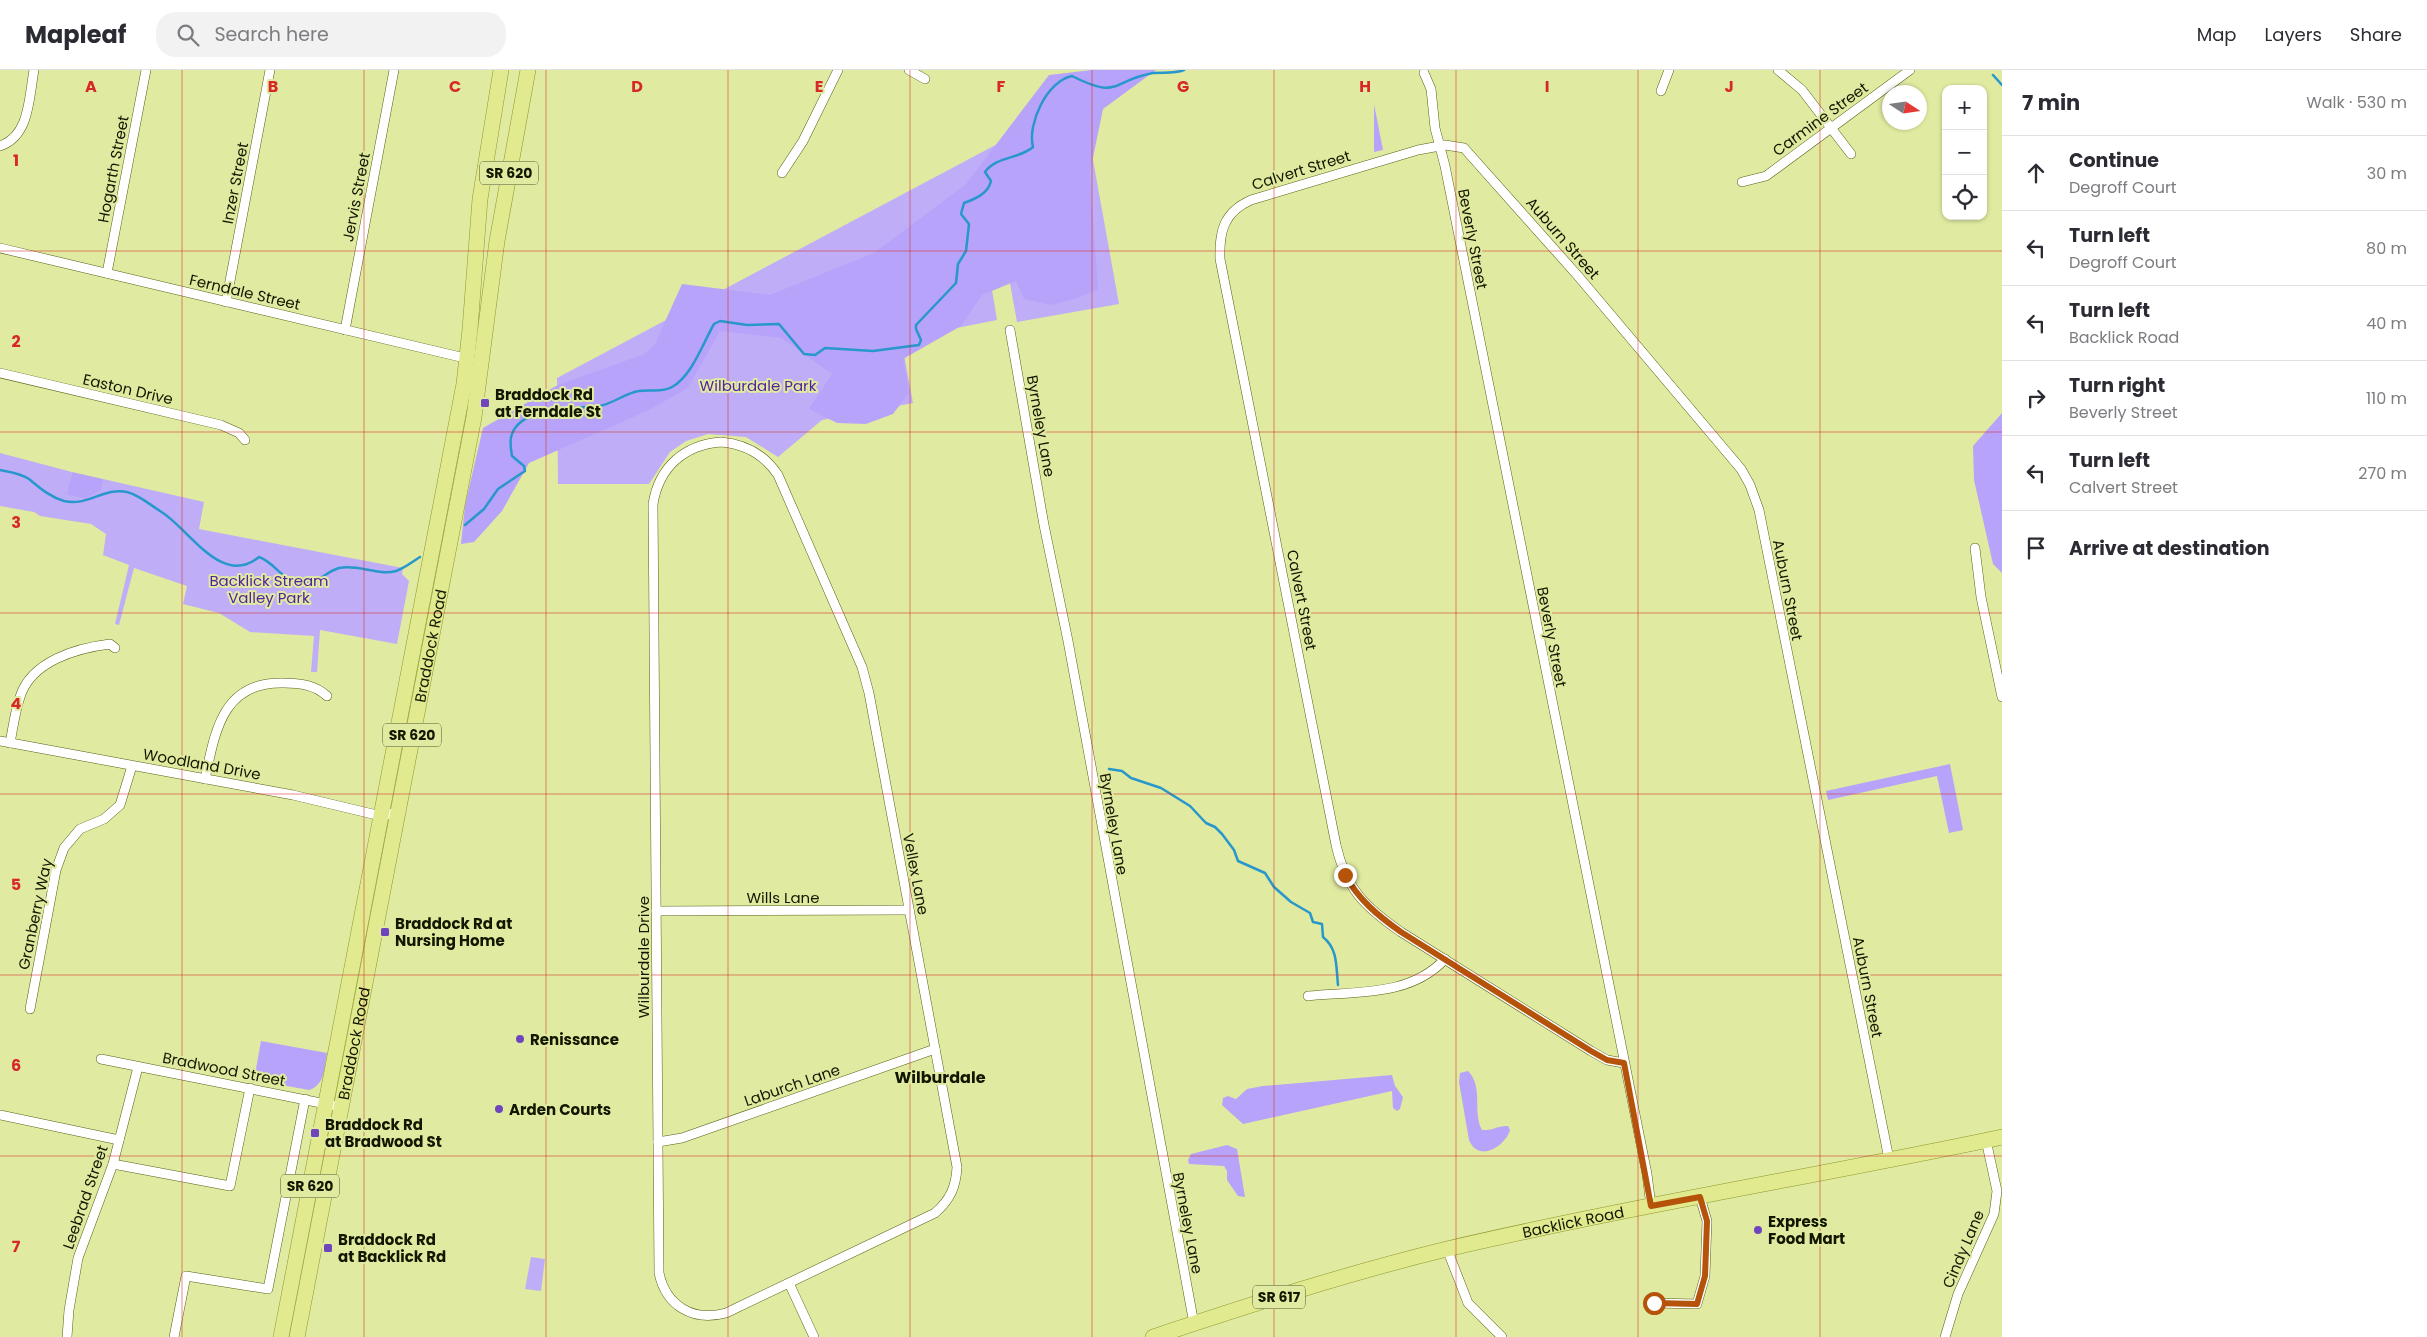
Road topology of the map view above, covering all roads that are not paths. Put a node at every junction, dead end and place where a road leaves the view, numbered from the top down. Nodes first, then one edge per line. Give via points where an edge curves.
1 (34, 70) edge
2 (146, 70) edge
3 (270, 70) edge
4 (394, 70) edge
5 (501, 70) edge
6 (528, 70) edge
7 (838, 70) edge
8 (909, 70) edge
9 (1669, 70) edge
10 (1778, 70) edge
11 (1910, 70) edge
12 (1424, 74) dead end
13 (926, 78) dead end
14 (1661, 91) dead end
15 (1830, 129) junction
16 (0, 146) edge
17 (1440, 146) junction
18 (1851, 154) dead end
19 (782, 173) dead end
20 (1742, 182) dead end
21 (0, 248) edge
22 (107, 273) junction
23 (226, 302) junction
24 (345, 330) junction
25 (1010, 330) dead end
26 (467, 359) junction
27 (483, 362) junction
28 (0, 373) edge
29 (245, 440) dead end
30 (702, 444) joint
31 (1975, 548) dead end
32 (115, 648) dead end
33 (327, 696) dead end
34 (2002, 697) edge
35 (0, 741) edge
36 (10, 743) junction
37 (132, 766) junction
38 (205, 779) junction
39 (398, 812) junction
40 (381, 816) junction
41 (909, 910) junction
42 (656, 911) junction
43 (1445, 959) junction
44 (1308, 996) dead end
45 (30, 1009) dead end
46 (935, 1049) junction
47 (101, 1060) dead end
48 (1624, 1063) junction
49 (138, 1067) junction
50 (250, 1088) junction
51 (305, 1099) junction
52 (333, 1105) junction
53 (0, 1115) edge
54 (2002, 1137) edge
55 (119, 1140) junction
56 (1986, 1140) junction
57 (658, 1142) junction
58 (1888, 1159) junction
59 (112, 1164) junction
60 (1700, 1197) junction
61 (1651, 1206) junction
62 (1446, 1250) junction
63 (789, 1283) junction
64 (1654, 1303) dead end
65 (1194, 1324) junction
66 (67, 1337) edge
67 (174, 1337) edge
68 (281, 1337) edge
69 (298, 1337) edge
70 (814, 1337) edge
71 (1153, 1337) edge
72 (1502, 1337) edge
73 (1945, 1337) edge

1 - 16 street via 22,128 14,140
2 - 22 street, Hogarth Street
3 - 23 street, Inzer Street
4 - 24 street, Jervis Street
5 - 26 main road, Braddock Road / SR 620 via 480,199
6 - 27 main road, Braddock Road / SR 620 via 497,240
7 - 19 street via 804,141
8 - 13 street
9 - 14 street
10 - 15 street via 1802,90
11 - 15 street, Carmine Street
12 - 17 street, Beverly Street via 1431,89
15 - 18 street
15 - 20 street, Carmine Street via 1766,176
17 - 43 street, Calvert Street via 1384,159 1251,200 1227,217 1219,244 1223,280 1340,860 1353,889 1374,913
17 - 48 street, Beverly Street
17 - 58 street, Auburn Street via 1458,146 1471,153 1724,447 1750,485 1759,510
21 - 22 street, Ferndale Street
22 - 23 street, Ferndale Street
23 - 24 street, Ferndale Street
24 - 26 street, Ferndale Street
25 - 65 street, Byrneley Lane
26 - 27 street, Ferndale Street
26 - 40 main road, Braddock Road / SR 620
27 - 39 main road, Braddock Road / SR 620
28 - 29 street, Easton Drive via 221,425
30 - 41 street, Vellex Lane via 732,443 764,458 778,475 813,552 858,657 869,693
30 - 42 street, Wilburdale Drive via 682,454 665,470 653,504
31 - 34 street
32 - 36 street via 110,644 85,648 40,668 24,686 20,696
33 - 38 street via 309,686 287,683 267,684 244,693 220,719
35 - 36 street, Woodland Drive
36 - 37 street, Woodland Drive
37 - 38 street, Woodland Drive
37 - 45 street, Granberry Way via 120,805 104,820 80,829 64,848 56,870
38 - 40 street, Woodland Drive
39 - 40 street, Woodland Drive
39 - 52 main road, Braddock Road / SR 620
40 - 52 main road, Braddock Road / SR 620
41 - 42 street, Wills Lane
41 - 46 street, Vellex Lane
42 - 57 street, Wilburdale Drive
43 - 44 street via 1425,977 1399,987
43 - 48 street, Calvert Street via 1591,1051 1607,1060
46 - 57 street, Laburch Lane via 682,1138
46 - 63 street, Vellex Lane via 957,1167 949,1199 926,1218
47 - 49 street, Bradwood Street
48 - 61 street, Beverly Street
49 - 50 street, Bradwood Street
49 - 55 street, Leebrad Street
50 - 51 street, Bradwood Street
50 - 59 street via 230,1186
51 - 52 street, Bradwood Street
51 - 67 street via 268,1289 186,1276
52 - 68 main road, Braddock Road / SR 620
52 - 69 main road, Braddock Road / SR 620
53 - 55 street
54 - 56 main road, Backlick Road / SR 617
55 - 59 street, Leebrad Street
56 - 58 main road, Backlick Road / SR 617
56 - 73 street, Cindy Lane via 1995,1177 1995,1208 1958,1294
57 - 63 street, Wilburdale Drive via 659,1273 670,1299 696,1315 716,1316
58 - 60 main road, Backlick Road / SR 617
59 - 66 street, Leebrad Street via 78,1258
60 - 61 main road, Backlick Road / SR 617
60 - 64 street via 1707,1221 1705,1276 1697,1304
61 - 62 main road, Backlick Road / SR 617
62 - 65 main road, Backlick Road / SR 617 via 1307,1288
62 - 72 street via 1468,1303
63 - 70 street
65 - 71 main road, Backlick Road / SR 617

